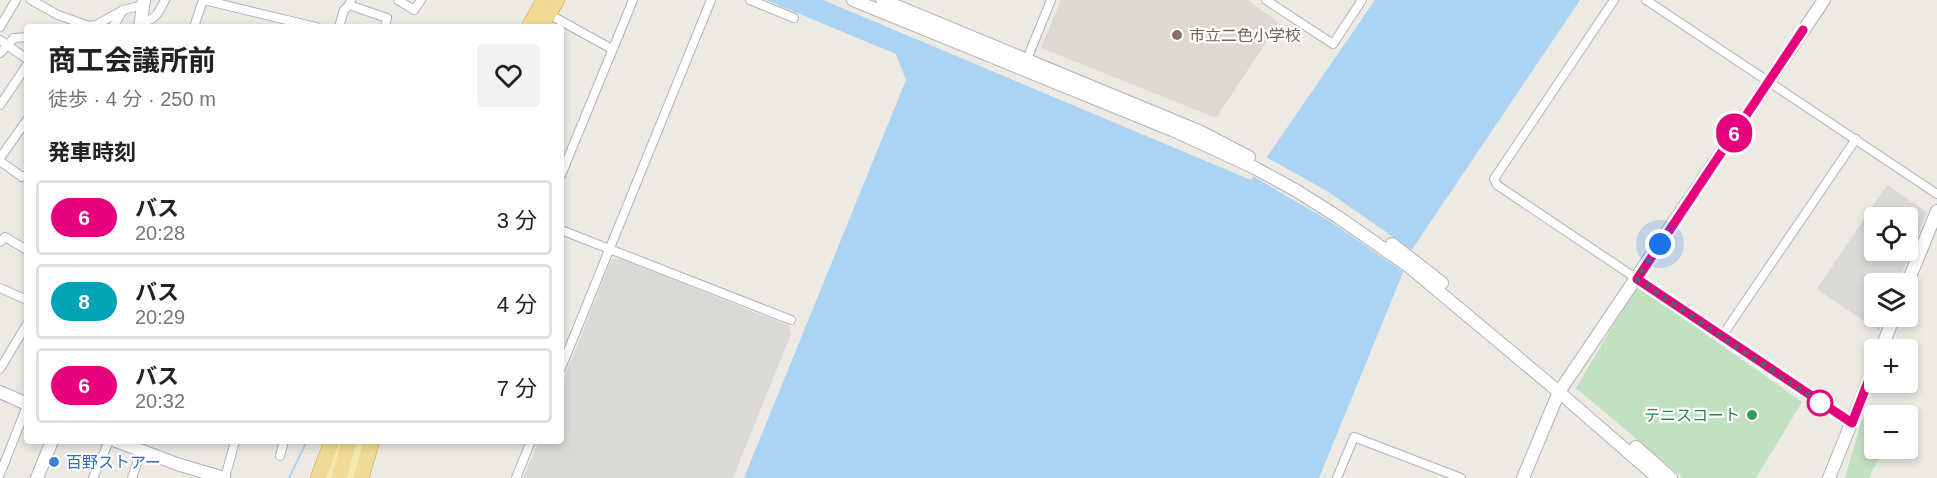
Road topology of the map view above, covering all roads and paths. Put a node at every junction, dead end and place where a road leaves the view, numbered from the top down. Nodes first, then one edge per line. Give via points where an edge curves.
1 (16, 0) edge
2 (31, 0) edge
3 (165, 0) edge
4 (204, 0) edge
5 (398, 0) edge
6 (421, 0) edge
7 (538, 0) edge
8 (544, 0) edge
9 (557, 0) edge
10 (564, 0) edge
11 (633, 0) edge
12 (711, 0) edge
13 (750, 0) edge
14 (853, 0) edge
15 (882, 0) edge
16 (1051, 0) edge
17 (1266, 0) edge
18 (1362, 0) edge
19 (1614, 0) edge
20 (1646, 0) edge
21 (1824, 0) edge
22 (350, 2) edge
23 (144, 3) edge
24 (123, 10) junction
25 (794, 18) dead end
26 (551, 22) edge
27 (73, 24) edge
28 (98, 24) edge
29 (115, 24) edge
30 (140, 24) edge
31 (143, 24) edge
32 (195, 24) edge
33 (293, 24) edge
34 (340, 24) edge
35 (386, 24) edge
36 (524, 24) edge
37 (530, 24) edge
38 (543, 24) edge
39 (0, 27) edge
40 (564, 28) edge
41 (24, 37) edge
42 (0, 40) edge
43 (8, 46) junction
44 (612, 49) junction
45 (0, 52) edge
46 (24, 57) edge
47 (1027, 59) junction
48 (24, 69) edge
49 (1769, 82) junction
50 (0, 105) edge
51 (24, 124) edge
52 (1856, 140) junction
53 (0, 159) edge
54 (1258, 165) junction
55 (564, 168) edge
56 (24, 176) edge
57 (1937, 194) edge
58 (1937, 211) edge
59 (564, 231) edge
60 (0, 242) edge
61 (24, 248) edge
62 (609, 250) junction
63 (1912, 273) edge
64 (1637, 279) junction
65 (0, 288) edge
66 (24, 299) edge
67 (791, 320) dead end
68 (24, 328) edge
69 (1722, 336) junction
70 (3, 354) edge
71 (564, 361) edge
72 (0, 369) edge
73 (1561, 388) junction
74 (0, 392) edge
75 (1864, 392) edge
76 (24, 404) edge
77 (24, 413) edge
78 (1852, 423) junction
79 (51, 444) edge
80 (108, 444) edge
81 (234, 444) edge
82 (283, 444) edge
83 (331, 444) edge
84 (341, 444) edge
85 (349, 444) edge
86 (362, 444) edge
87 (371, 444) edge
88 (530, 444) edge
89 (136, 447) edge
90 (280, 456) dead end
91 (0, 474) edge
92 (219, 477) edge
93 (37, 478) edge
94 (93, 478) edge
95 (132, 478) edge
96 (318, 478) edge
97 (328, 478) edge
98 (339, 478) edge
99 (351, 478) edge
100 (361, 478) edge
101 (516, 478) edge
102 (1337, 478) edge
103 (1461, 478) edge
104 (1523, 478) edge
105 (1658, 478) edge
106 (1671, 478) edge
107 (1828, 478) edge

1 - 39 street
2 - 27 street
3 - 31 street via 158,16
4 - 32 street
4 - 33 street
5 - 6 street via 414,10
7 - 36 main road
8 - 37 highway
9 - 38 highway
10 - 26 main road
11 - 44 street
12 - 62 street
13 - 25 street
14 - 54 street
15 - 47 street
16 - 47 street
17 - 18 street via 1333,44
19 - 64 street via 1494,179 1497,185
20 - 49 street
21 - 49 street
22 - 34 street
22 - 35 street via 387,18
23 - 24 street
23 - 30 street
24 - 28 street
24 - 29 street
40 - 44 street
41 - 43 street via 14,39
42 - 43 street
43 - 45 street
43 - 46 street
44 - 55 street
47 - 54 street via 1201,132
48 - 50 street
49 - 52 street
49 - 64 street
51 - 53 street
52 - 57 street
52 - 69 street
53 - 56 street
54 - 73 street via 1409,262
58 - 63 street
59 - 62 street
60 - 61 street via 5,237
62 - 67 street
62 - 71 street
64 - 69 street
64 - 73 street
65 - 66 street
68 - 70 street
69 - 78 street
70 - 72 street
73 - 104 street
73 - 105 street
73 - 106 street
74 - 76 street
75 - 78 street
77 - 91 street
78 - 107 street
79 - 93 street
80 - 94 street
81 - 92 street
82 - 90 street
83 - 96 highway
84 - 97 main road
85 - 98 highway
86 - 99 highway
87 - 100 highway
88 - 101 street
89 - 92 street
89 - 95 street
102 - 103 street via 1354,437

